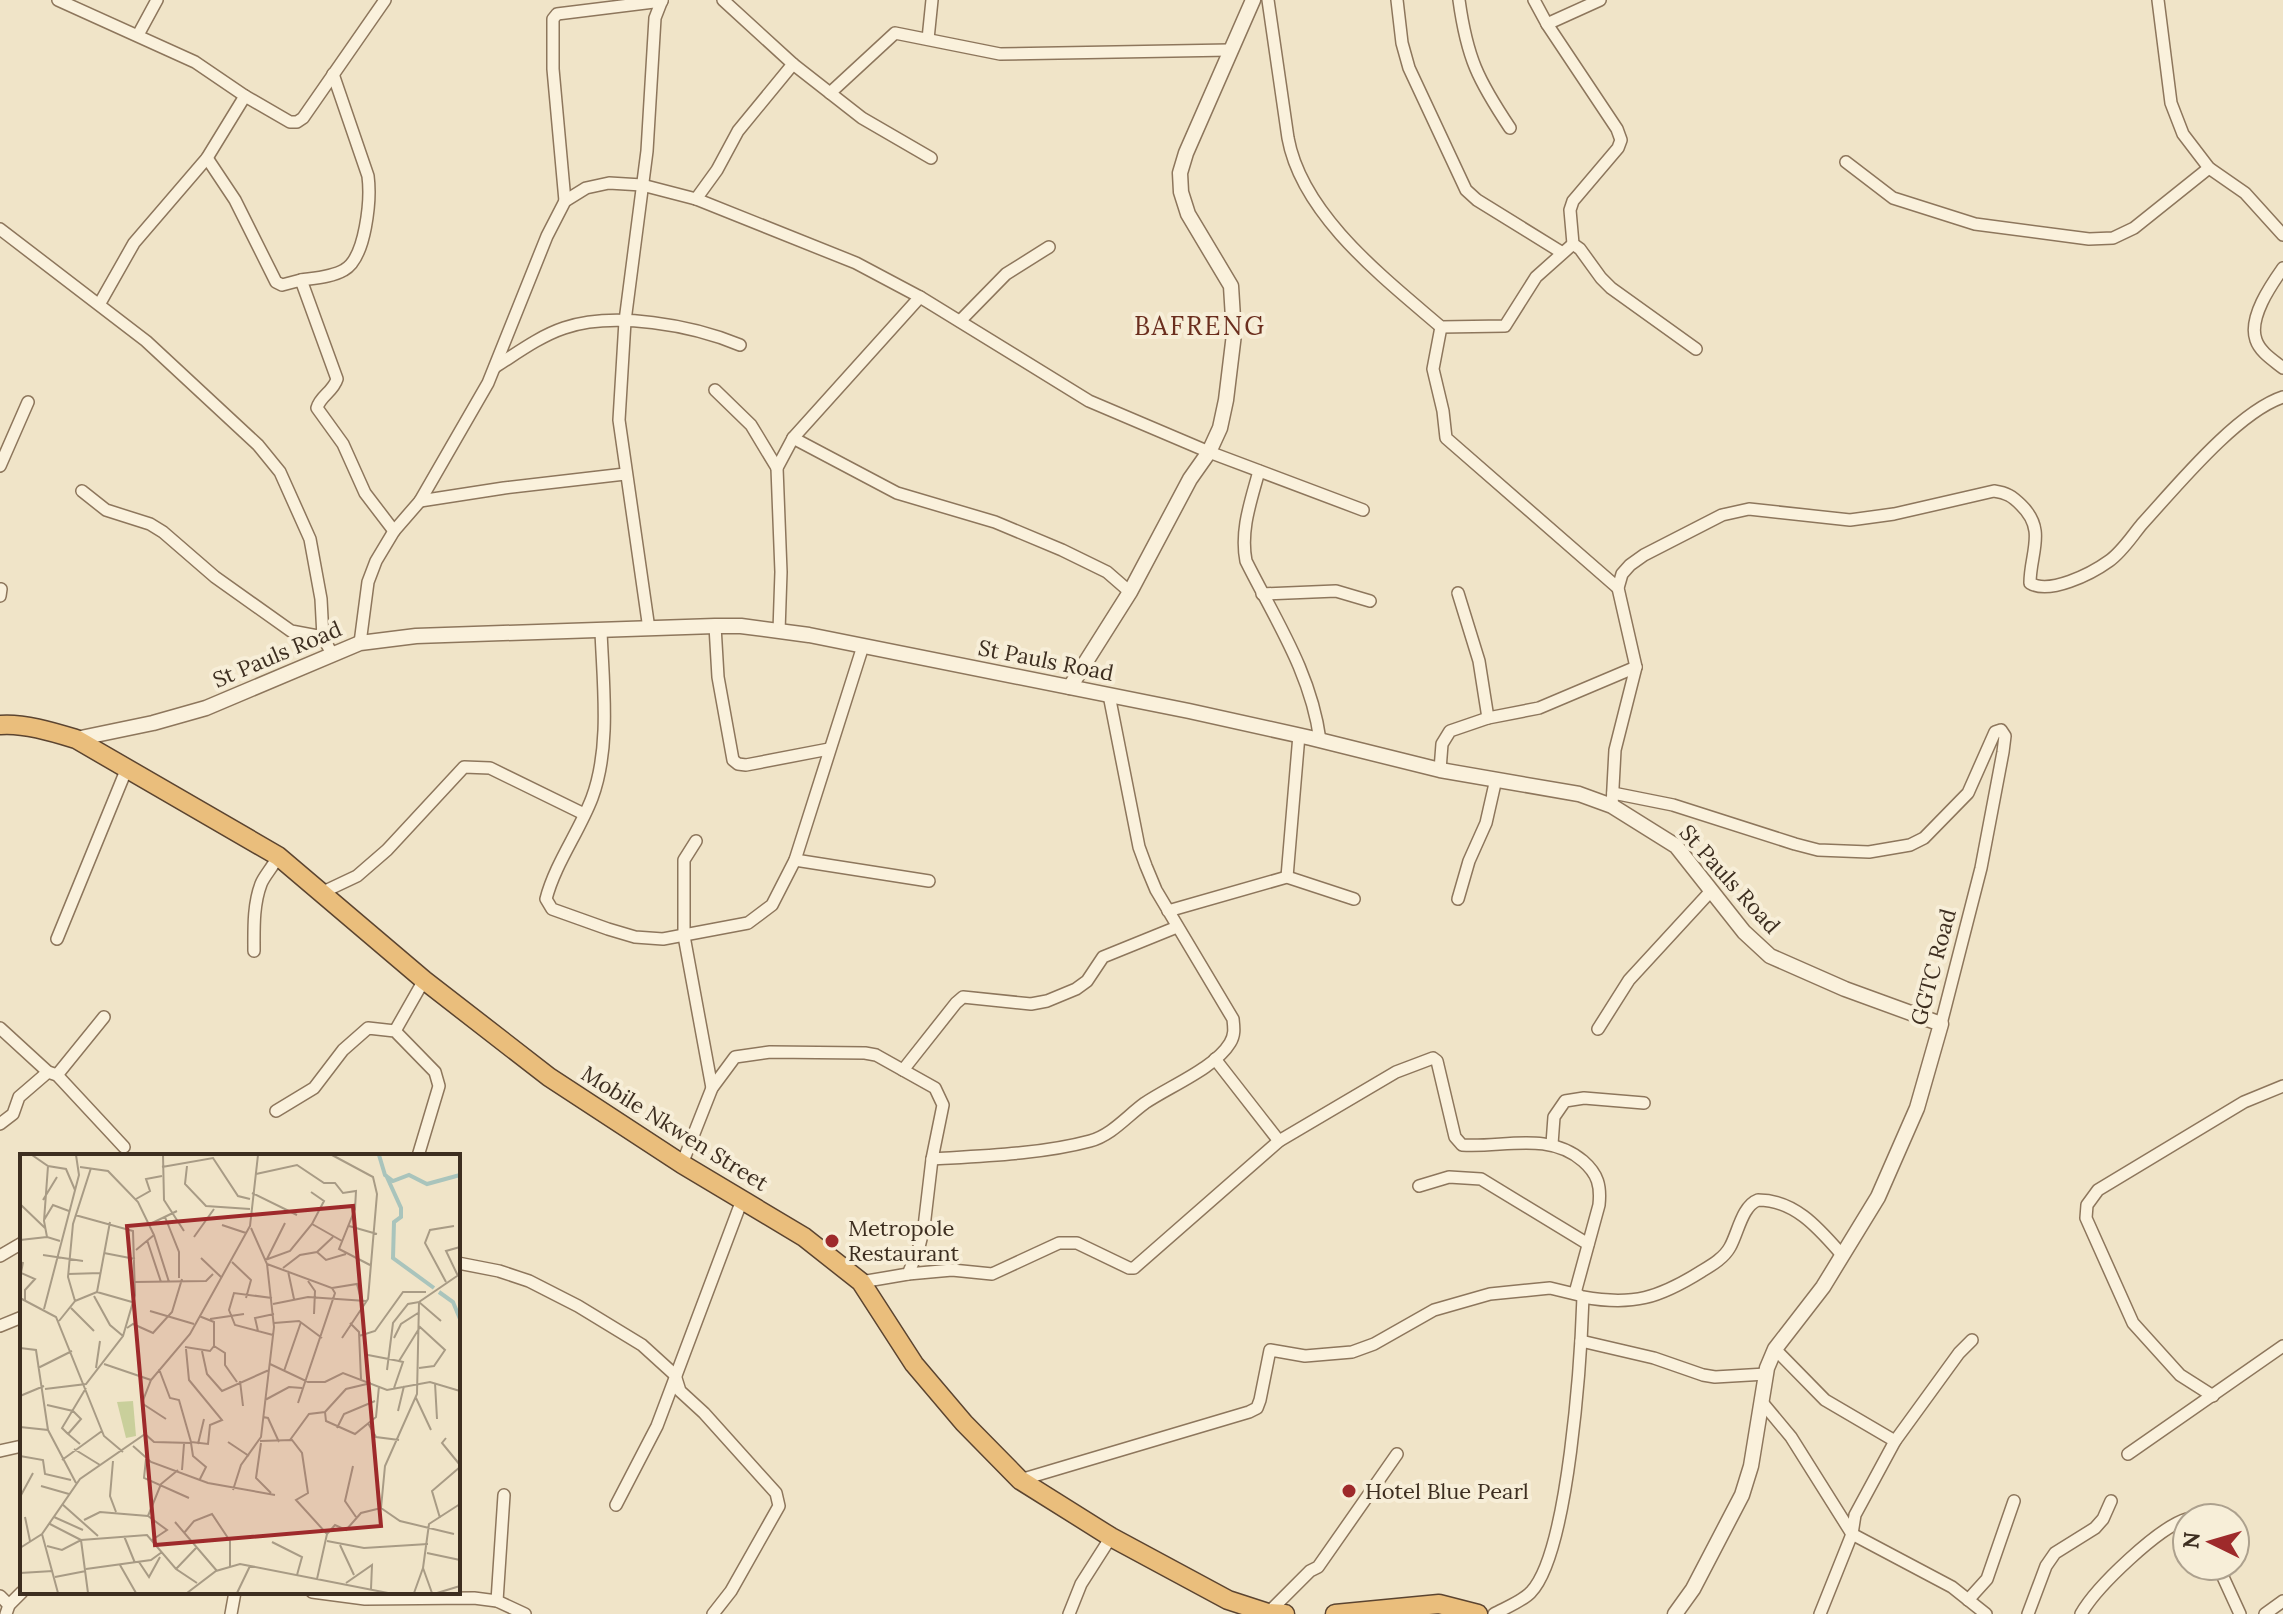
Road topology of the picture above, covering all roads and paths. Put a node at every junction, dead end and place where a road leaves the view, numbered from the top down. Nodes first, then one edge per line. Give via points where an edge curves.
1 (58, 0) edge
2 (157, 0) edge
3 (385, 0) edge
4 (662, 0) edge
5 (723, 0) edge
6 (932, 0) edge
7 (1253, 0) edge
8 (1268, 0) edge
9 (1397, 0) edge
10 (1459, 0) edge
11 (1534, 0) edge
12 (1600, 0) edge
13 (2158, 0) edge
14 (1547, 24) junction
15 (138, 35) junction
16 (928, 39) junction
17 (1230, 50) junction
18 (793, 64) junction
19 (333, 74) junction
20 (830, 93) junction
21 (245, 96) junction
22 (1510, 128) dead end
23 (207, 158) junction
24 (931, 158) dead end
25 (1846, 162) dead end
26 (2209, 168) junction
27 (642, 185) junction
28 (696, 199) junction
29 (565, 201) junction
30 (0, 229) edge
31 (2283, 235) edge
32 (1573, 244) junction
33 (1049, 247) dead end
34 (1561, 252) junction
35 (2283, 268) edge
36 (301, 280) junction
37 (920, 297) junction
38 (100, 303) junction
39 (625, 321) junction
40 (960, 321) junction
41 (1441, 327) junction
42 (740, 345) dead end
43 (1696, 349) dead end
44 (495, 367) junction
45 (2283, 368) edge
46 (715, 390) dead end
47 (2283, 397) edge
48 (28, 402) dead end
49 (793, 438) junction
50 (1209, 452) junction
51 (0, 466) edge
52 (777, 468) junction
53 (1259, 471) junction
54 (625, 474) junction
55 (82, 491) dead end
56 (420, 501) junction
57 (1363, 510) dead end
58 (394, 531) junction
59 (1618, 588) junction
60 (1, 589) edge
61 (1130, 592) junction
62 (1458, 593) dead end
63 (1262, 594) junction
64 (0, 596) edge
65 (1370, 601) dead end
66 (715, 626) junction
67 (649, 629) junction
68 (601, 631) junction
69 (779, 631) junction
70 (323, 637) junction
71 (360, 643) junction
72 (863, 646) junction
73 (332, 654) junction
74 (1636, 667) junction
75 (1070, 687) junction
76 (1109, 695) junction
77 (1488, 718) junction
78 (3, 724) edge
79 (1299, 735) junction
80 (76, 739) junction
81 (1320, 740) junction
82 (829, 749) junction
83 (127, 768) junction
84 (1440, 770) junction
85 (1496, 779) junction
86 (1612, 800) junction
87 (584, 814) junction
88 (696, 841) dead end
89 (278, 856) junction
90 (795, 860) junction
91 (1287, 877) junction
92 (929, 881) dead end
93 (1710, 892) junction
94 (321, 893) junction
95 (1354, 899) dead end
96 (1458, 899) dead end
97 (1168, 911) junction
98 (1177, 927) junction
99 (684, 936) junction
100 (57, 939) dead end
101 (254, 951) dead end
102 (424, 980) junction
103 (104, 1017) dead end
104 (1941, 1024) junction
105 (0, 1028) edge
106 (1598, 1029) dead end
107 (395, 1031) junction
108 (1215, 1059) junction
109 (903, 1070) junction
110 (52, 1073) junction
111 (2283, 1086) edge
112 (712, 1088) junction
113 (1644, 1103) dead end
114 (276, 1111) dead end
115 (0, 1124) edge
116 (1279, 1141) junction
117 (1552, 1144) junction
118 (124, 1147) dead end
119 (419, 1154) edge
120 (932, 1159) junction
121 (682, 1164) junction
122 (1419, 1186) dead end
123 (742, 1200) junction
124 (20, 1244) edge
125 (1588, 1244) junction
126 (0, 1256) edge
127 (1843, 1256) junction
128 (460, 1263) edge
129 (908, 1274) junction
130 (861, 1282) junction
131 (1579, 1295) junction
132 (20, 1318) edge
133 (0, 1326) edge
134 (1972, 1340) dead end
135 (1581, 1341) junction
136 (2283, 1346) edge
137 (1775, 1349) junction
138 (1766, 1374) junction
139 (675, 1375) junction
140 (2213, 1396) junction
141 (1761, 1401) junction
142 (1895, 1441) junction
143 (1397, 1454) dead end
144 (2128, 1454) dead end
145 (1020, 1480) junction
146 (504, 1495) dead end
147 (2014, 1501) dead end
148 (2111, 1501) dead end
149 (616, 1505) dead end
150 (2171, 1526) edge
151 (1852, 1534) junction
152 (1111, 1537) junction
153 (2225, 1582) edge
154 (235, 1594) edge
155 (327, 1594) edge
156 (403, 1596) edge
157 (1968, 1600) junction
158 (497, 1601) junction
159 (2283, 1601) edge
160 (1268, 1613) edge
161 (231, 1614) edge
162 (525, 1614) edge
163 (713, 1614) edge
164 (1069, 1614) edge
165 (1285, 1614) edge
166 (1335, 1614) edge
167 (1478, 1614) edge
168 (1494, 1614) edge
169 (1675, 1614) edge
170 (1820, 1614) edge
171 (1986, 1614) edge
172 (2028, 1614) edge
173 (2081, 1614) edge
174 (2240, 1614) edge
175 (2265, 1614) edge

1 - 15 street
2 - 15 street
3 - 19 street
4 - 27 street via 655,18
4 - 29 street via 557,14 553,19
5 - 18 street
6 - 16 street
7 - 17 street
8 - 41 street via 1292,161 1301,181 1370,266
9 - 34 street via 1409,68 1466,190
10 - 22 street via 1475,72
11 - 14 street
12 - 14 street
13 - 26 street via 2171,103 2183,134
14 - 32 street via 1621,140 1573,201
15 - 21 street via 195,62
16 - 17 street via 1000,54
16 - 20 street via 895,33
17 - 50 street via 1180,173 1188,214 1231,286 1234,305 1226,400
18 - 20 street
18 - 28 street via 738,131
19 - 21 street via 297,122
19 - 36 street via 368,176 366,223 348,269
20 - 24 street via 877,129
21 - 23 street
23 - 36 street via 235,200 276,282
23 - 38 street via 134,243
25 - 26 street via 1893,198 1975,224 2089,239 2113,238 2134,228
26 - 31 street via 2245,193
27 - 28 street
27 - 29 street via 609,183 586,188
27 - 39 street
28 - 37 street via 856,263
29 - 44 street
30 - 38 street
32 - 34 street
32 - 43 street via 1611,288
33 - 40 street via 1006,274
34 - 41 street via 1536,277 1505,326
35 - 45 street via 2266,293 2254,327 2256,341
36 - 58 street via 337,379 317,408 343,444 365,493
37 - 40 street
37 - 49 street
38 - 70 street via 258,445 280,472 310,539
39 - 42 street via 684,328
39 - 44 street via 562,328
39 - 54 street via 619,420
40 - 50 street via 1089,401
41 - 59 street via 1433,369 1446,438
44 - 56 street
46 - 52 street via 751,425
47 - 59 street via 2238,426 2205,457 2110,561 2051,588 2030,583 2036,527 2028,511 2008,493 1994,491 1878,518 1749,509 1722,515 1644,555 1622,574
48 - 51 street
49 - 52 street
49 - 61 street via 897,493 1014,529 1062,550 1107,572
50 - 53 street
50 - 61 street
52 - 69 street
53 - 57 street
53 - 63 street via 1243,544
54 - 56 street
54 - 67 street
55 - 70 street via 106,510 163,532 291,631
56 - 58 street
58 - 71 street via 368,582
59 - 74 street
60 - 64 street
61 - 75 street
62 - 77 street via 1479,661
63 - 65 street via 1336,591
63 - 81 street via 1301,666 1316,708
66 - 67 street, St Pauls Road
66 - 69 street, St Pauls Road
66 - 82 street via 733,760 746,765
67 - 68 street, St Pauls Road
68 - 71 street, St Pauls Road via 416,636
68 - 87 street via 601,752
69 - 72 street, St Pauls Road
70 - 73 street
71 - 73 street, St Pauls Road
72 - 75 street, St Pauls Road
72 - 82 street
73 - 80 street, St Pauls Road via 206,708
74 - 77 street via 1539,708
74 - 86 street via 1615,750
75 - 76 street, St Pauls Road
76 - 79 street, St Pauls Road
76 - 97 street via 1139,847
77 - 84 street via 1450,731 1442,744
78 - 80 highway, Mobile Nkwen Street
79 - 81 street, St Pauls Road
79 - 91 street
80 - 83 highway, Mobile Nkwen Street
81 - 84 street, St Pauls Road
82 - 90 street
83 - 89 highway, Mobile Nkwen Street
83 - 100 street
84 - 85 street, St Pauls Road
85 - 86 street, St Pauls Road
85 - 96 street
86 - 93 street, St Pauls Road via 1676,846
86 - 104 street, GGTC Road via 1673,805 1818,850 1883,850 1924,838 1961,802 1989,741 2001,730 2003,752 1981,868
87 - 94 street via 490,768 464,767 387,850 357,876
87 - 99 street via 548,890 552,909 635,937
88 - 99 street via 684,860
89 - 94 highway, Mobile Nkwen Street
89 - 101 street via 261,883
90 - 92 street
90 - 99 street via 772,905 748,923
91 - 95 street
91 - 97 street
93 - 104 street, St Pauls Road via 1770,956
93 - 106 street via 1629,980
94 - 102 highway, Mobile Nkwen Street
97 - 98 street
98 - 108 street via 1233,1019 1231,1043
98 - 109 street via 1103,957 1087,981 1047,1001 963,997
99 - 112 street
102 - 107 street
102 - 121 highway, Mobile Nkwen Street via 549,1077
103 - 110 street
104 - 127 street, GGTC Road via 1917,1108 1878,1197
105 - 110 street
107 - 114 street via 368,1028 314,1088
107 - 119 street via 435,1072 439,1086
108 - 116 street
108 - 120 street via 1104,1136 993,1155
109 - 112 street via 865,1053 770,1052 735,1057
109 - 120 street via 940,1095 943,1105
110 - 115 street via 19,1097 13,1114
110 - 118 street
111 - 140 street via 2244,1102 2098,1190 2087,1205 2086,1218 2133,1323 2180,1375
112 - 121 street
113 - 117 street via 1565,1101 1554,1117
116 - 117 street via 1396,1072 1433,1058 1455,1137 1462,1145
116 - 129 street via 1134,1268 1069,1242 992,1274
117 - 125 street via 1578,1156 1597,1175 1601,1191
120 - 129 street via 924,1227
121 - 123 highway, Mobile Nkwen Street
122 - 125 street via 1449,1177 1481,1179
123 - 130 highway, Mobile Nkwen Street via 804,1237
123 - 139 street
124 - 126 street
125 - 131 street
127 - 131 street via 1803,1215 1758,1200 1749,1207 1729,1251 1674,1288 1633,1301
127 - 137 street, GGTC Road
128 - 139 street via 529,1281 578,1306 642,1345
129 - 130 street
130 - 145 highway, Mobile Nkwen Street via 914,1364
131 - 135 street
131 - 145 street via 1536,1288 1490,1294 1434,1310 1352,1352 1305,1356 1270,1350 1257,1408
132 - 133 street
134 - 142 street
135 - 138 street via 1703,1375
135 - 168 street via 1575,1417 1550,1555 1531,1593
136 - 140 street
137 - 138 street, GGTC Road
137 - 142 street via 1825,1400
138 - 141 street, GGTC Road
139 - 149 street via 657,1426
139 - 163 street via 680,1391 776,1493 779,1506
140 - 144 street
141 - 151 street via 1791,1437
141 - 169 street, GGTC Road via 1742,1495
142 - 151 street via 1855,1515
143 - 160 street via 1318,1567
145 - 152 highway, Mobile Nkwen Street
146 - 158 street
147 - 157 street via 1987,1579
148 - 172 street via 2095,1528 2055,1553
150 - 173 street via 2119,1569
151 - 157 street
151 - 170 street
152 - 160 highway, Mobile Nkwen Street via 1228,1600
152 - 164 street
153 - 174 street
154 - 161 street
155 - 156 street via 365,1599
156 - 158 street
157 - 171 street
158 - 162 street
159 - 175 street
160 - 165 highway, Mobile Nkwen Street
166 - 167 highway via 1439,1604

